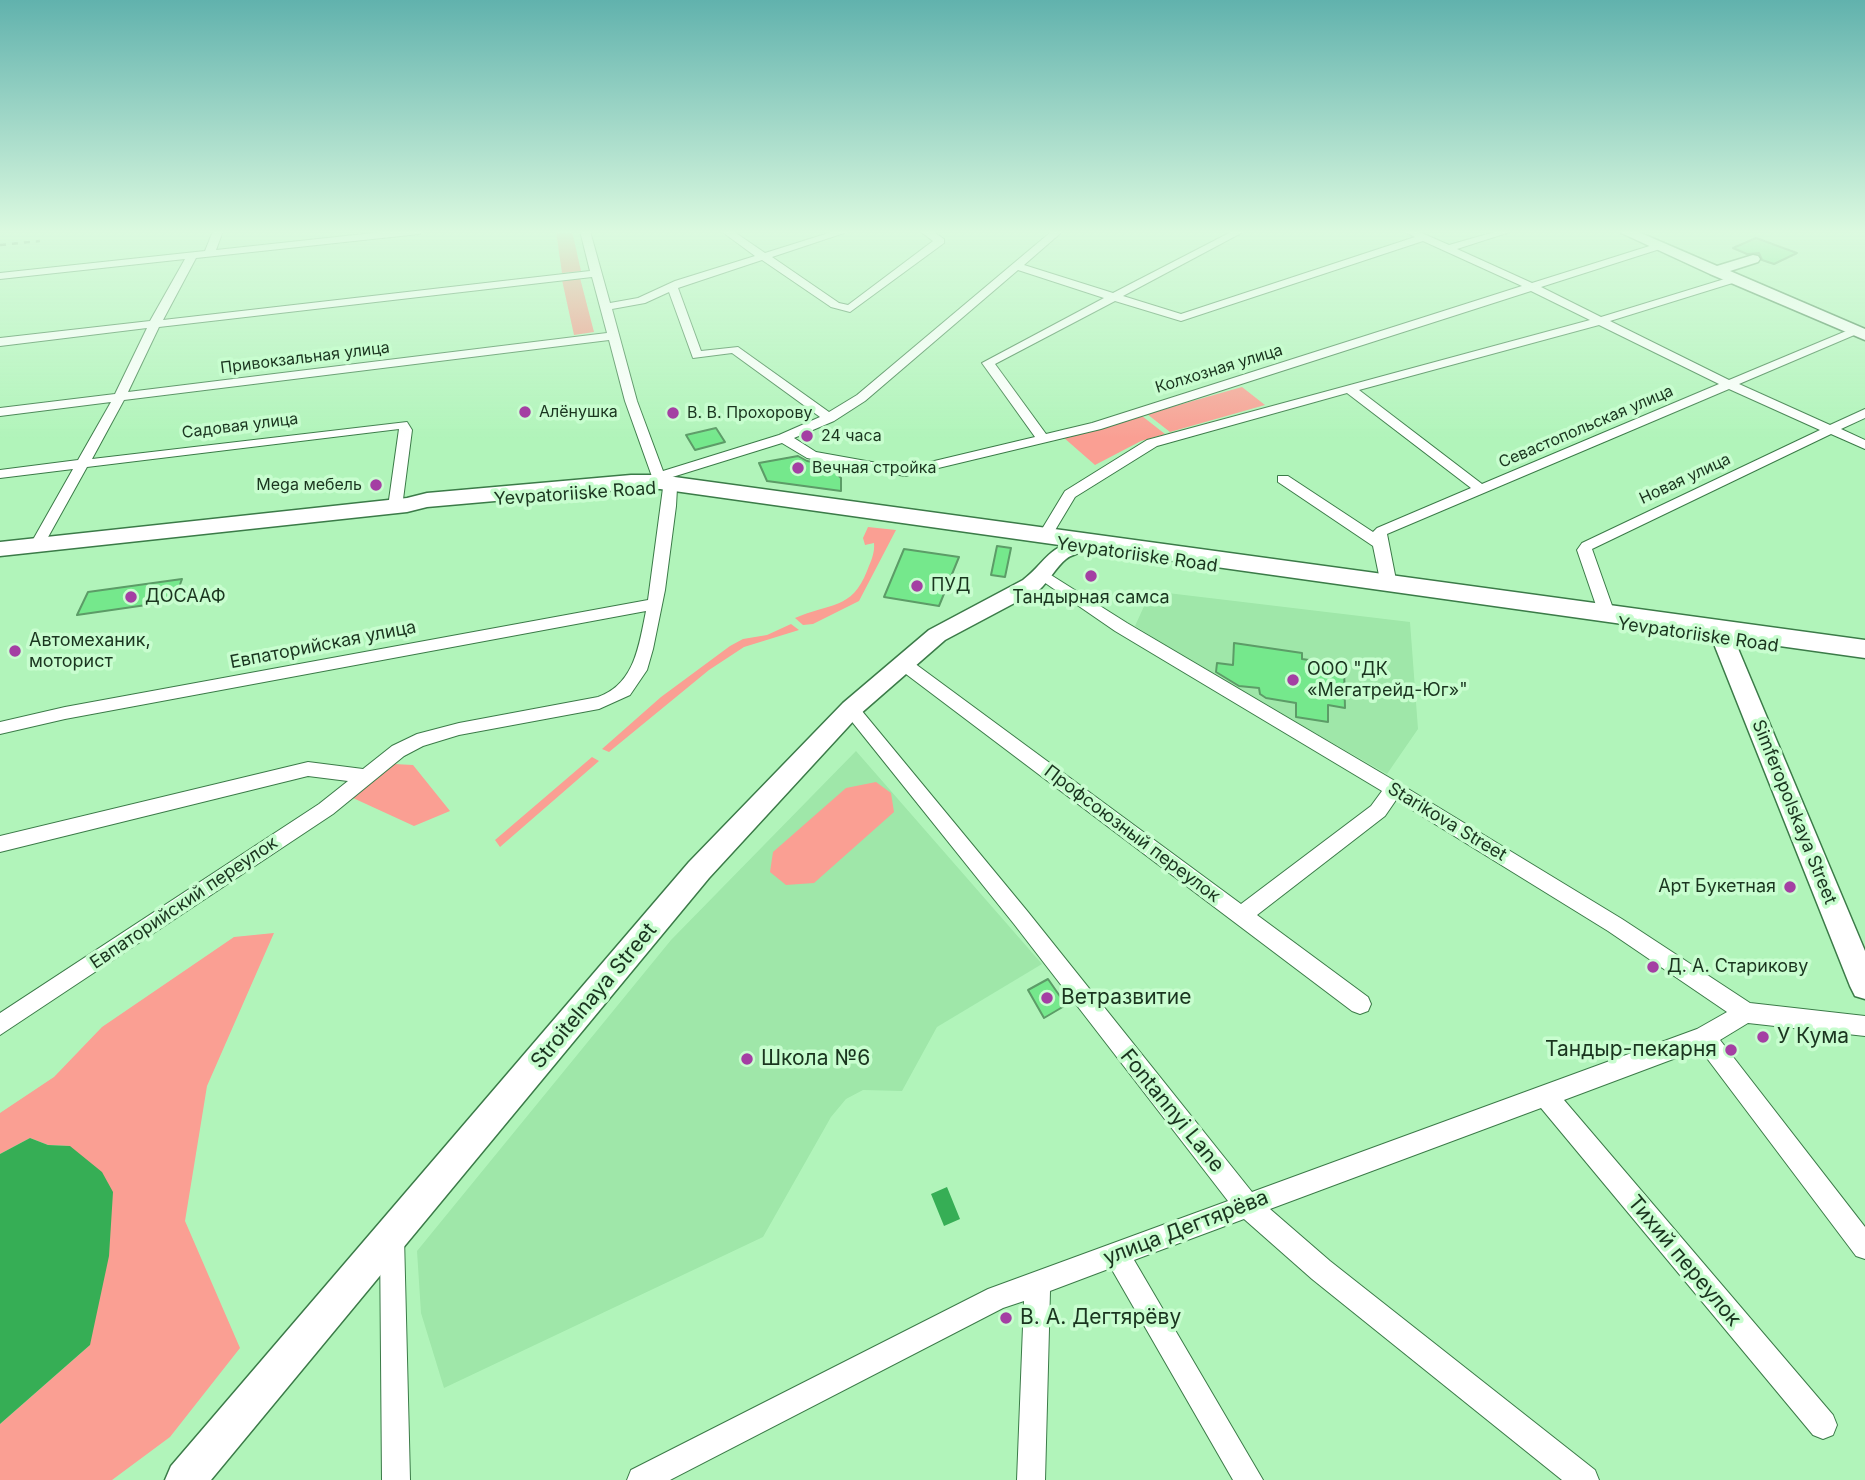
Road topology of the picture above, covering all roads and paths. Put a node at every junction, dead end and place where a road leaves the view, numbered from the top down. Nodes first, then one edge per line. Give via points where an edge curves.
1 (168, 300) edge
2 (366, 300) edge
3 (604, 300) edge
4 (643, 300) edge
5 (678, 300) edge
6 (828, 300) edge
7 (862, 300) edge
8 (978, 300) edge
9 (1108, 300) edge
10 (1124, 300) edge
11 (1235, 300) edge
12 (1491, 300) edge
13 (1558, 300) edge
14 (1667, 300) edge
15 (1784, 300) edge
16 (606, 307) junction
17 (1599, 321) junction
18 (154, 325) junction
19 (1860, 333) edge
20 (614, 336) junction
21 (0, 342) edge
22 (1730, 384) junction
23 (1348, 388) junction
24 (120, 397) junction
25 (0, 412) edge
26 (1865, 413) edge
27 (829, 418) junction
28 (1832, 431) junction
29 (783, 438) junction
30 (1047, 438) junction
31 (1865, 445) edge
32 (82, 464) junction
33 (0, 474) edge
34 (675, 479) junction
35 (1283, 479) dead end
36 (1482, 490) junction
37 (401, 506) junction
38 (1042, 537) junction
39 (1380, 544) junction
40 (37, 545) junction
41 (1076, 547) junction
42 (0, 549) edge
43 (1046, 570) junction
44 (1389, 585) junction
45 (654, 604) junction
46 (1606, 614) junction
47 (1723, 639) junction
48 (1865, 649) edge
49 (1865, 659) edge
50 (904, 664) junction
51 (851, 709) junction
52 (0, 728) edge
53 (364, 776) junction
54 (1394, 789) junction
55 (0, 844) edge
56 (1241, 916) junction
57 (1865, 986) edge
58 (1360, 1004) dead end
59 (1746, 1013) junction
60 (0, 1026) edge
61 (1865, 1026) edge
62 (1704, 1037) junction
63 (1547, 1097) junction
64 (1246, 1204) junction
65 (392, 1237) junction
66 (1865, 1247) edge
67 (1117, 1255) junction
68 (1037, 1283) junction
69 (1823, 1424) dead end
70 (185, 1480) edge
71 (396, 1480) edge
72 (641, 1480) edge
73 (1031, 1480) edge
74 (1249, 1480) edge
75 (1585, 1480) edge

1 - 18 street
2 - 18 street
3 - 16 street
4 - 16 street
5 - 27 street via 697,355 733,349
6 - 7 street via 850,309
8 - 27 street via 861,398
9 - 30 street via 988,363
10 - 11 street via 1181,318
12 - 30 street, Колхозная улица
13 - 17 street
14 - 17 street
15 - 19 street
16 - 20 street
17 - 22 street
17 - 23 street
18 - 21 street
18 - 24 street
19 - 22 street, Севастопольская улица
20 - 24 street, Привокзальная улица
20 - 34 street via 631,401
22 - 28 street
22 - 36 street, Севастопольская улица
23 - 36 street
23 - 38 street via 1152,443 1070,494
24 - 25 street, Привокзальная улица
24 - 32 street
26 - 28 street, Новая улица
27 - 29 street
28 - 31 street
28 - 46 street, Новая улица via 1587,546 1584,550
29 - 30 street, Колхозная улица via 812,455 905,472
29 - 34 street
32 - 33 street, Садовая улица
32 - 37 street, Садовая улица via 402,425 406,430
32 - 40 street
34 - 37 main road, Yevpatoriiske Road
34 - 38 main road, Yevpatoriiske Road
34 - 45 street, Евпаторийский переулок
35 - 39 street
36 - 39 street, Севастопольская улица via 1382,531
37 - 40 main road, Yevpatoriiske Road
38 - 41 main road, Yevpatoriiske Road
38 - 43 street
38 - 44 main road, Yevpatoriiske Road
39 - 44 street
40 - 42 main road, Yevpatoriiske Road
41 - 43 street, Stroitelnaya Street via 1059,554
41 - 47 main road, Yevpatoriiske Road
43 - 50 street, Stroitelnaya Street via 1024,589 937,635
43 - 54 street, Starikova Street via 1121,628
44 - 46 main road, Yevpatoriiske Road
45 - 52 street, Евпаторийская улица
45 - 53 street, Евпаторийский переулок via 639,669 620,695 417,741
46 - 48 main road, Yevpatoriiske Road
47 - 49 main road, Yevpatoriiske Road
47 - 57 street, Simferopolskaya Street
50 - 51 street, Stroitelnaya Street
50 - 56 street, Профсоюзный переулок
51 - 64 street, Fontannyi Lane
51 - 65 street, Stroitelnaya Street via 699,870
53 - 55 street via 309,769
53 - 60 street, Евпаторийский переулок via 326,809
54 - 56 street via 1378,811
54 - 59 street, Starikova Street via 1615,925
56 - 58 street, Профсоюзный переулок
59 - 61 street, Starikova Street
59 - 62 street, улица Дегтярёва
62 - 63 street, улица Дегтярёва
62 - 66 street
63 - 64 street, улица Дегтярёва
63 - 69 street, Тихий переулок
64 - 67 street, улица Дегтярёва
64 - 75 street, Fontannyi Lane via 1321,1270
65 - 70 street, Stroitelnaya Street
65 - 71 street
67 - 68 street, улица Дегтярёва
67 - 74 street
68 - 72 street, улица Дегтярёва via 997,1298
68 - 73 street

